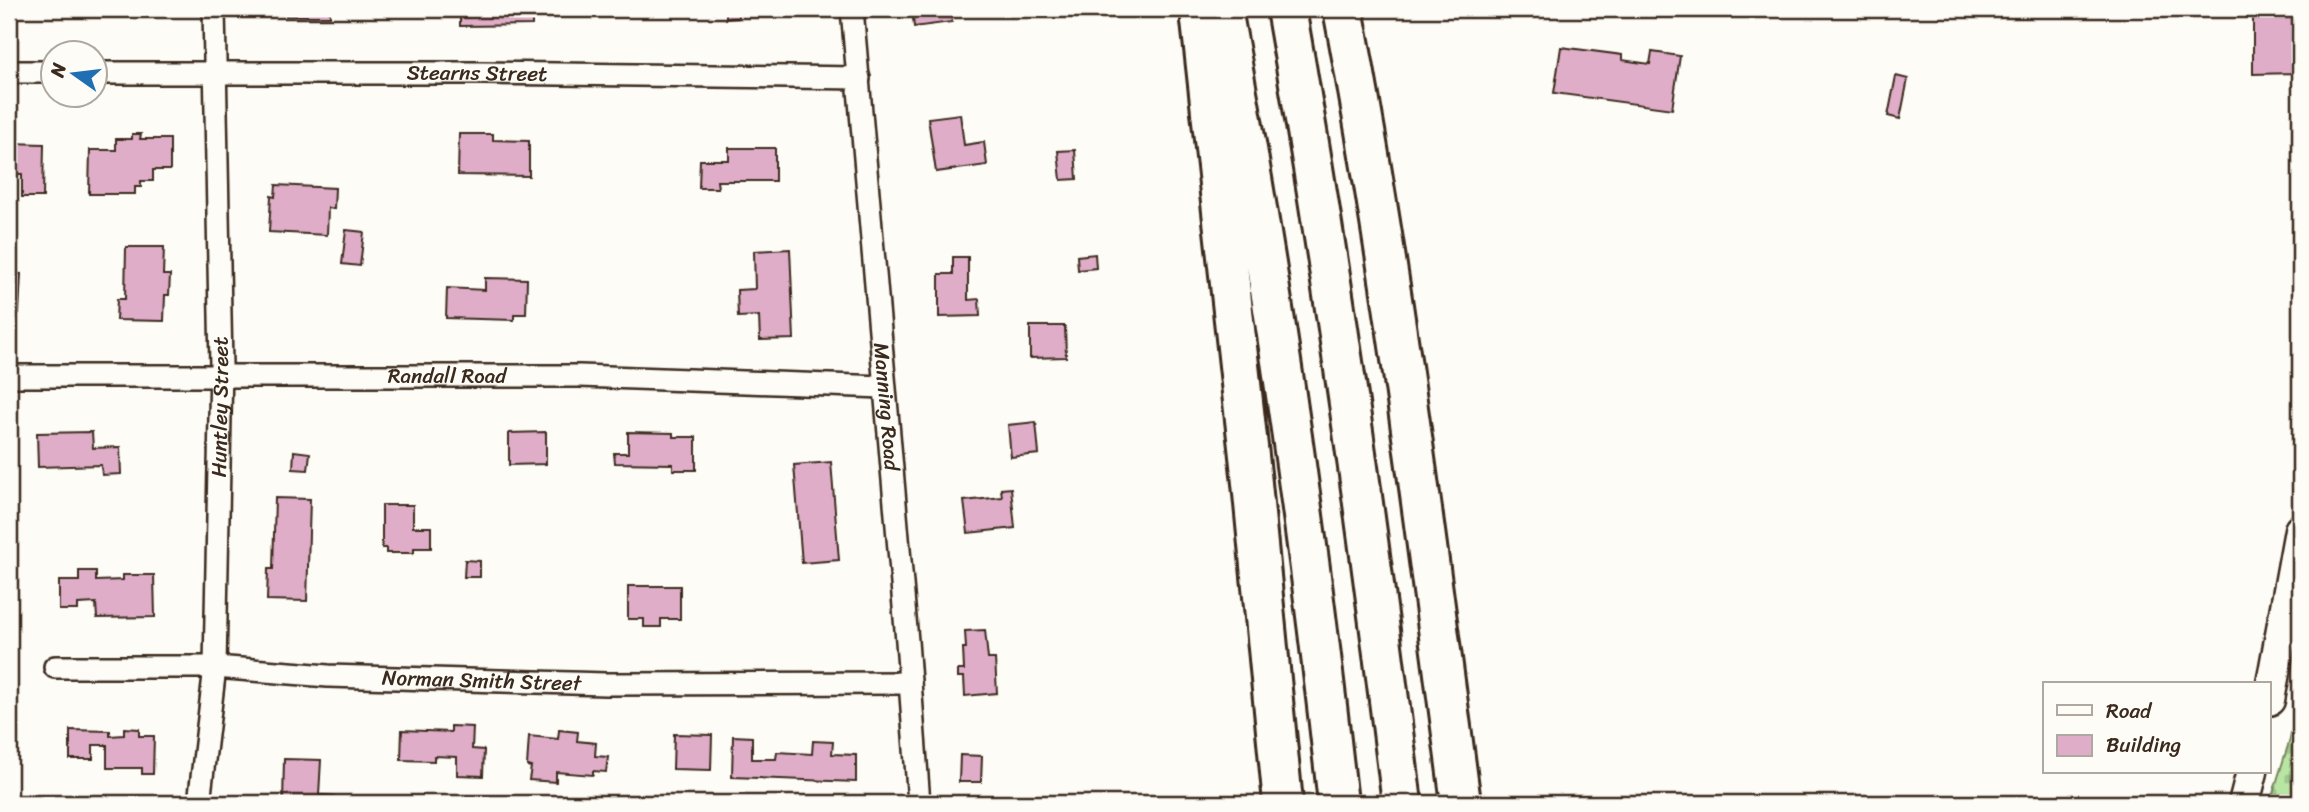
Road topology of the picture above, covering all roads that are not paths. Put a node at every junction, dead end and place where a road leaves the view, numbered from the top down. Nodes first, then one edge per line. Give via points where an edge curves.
1 (214, 9) edge
2 (852, 9) edge
3 (1200, 9) edge
4 (1222, 9) edge
5 (1286, 9) edge
6 (1343, 9) edge
7 (9, 72) edge
8 (38, 72) edge
9 (108, 73) edge
10 (216, 74) junction
11 (859, 78) junction
12 (9, 376) edge
13 (220, 377) junction
14 (884, 387) junction
15 (2300, 530) edge
16 (55, 667) dead end
17 (215, 667) junction
18 (910, 683) junction
19 (2270, 695) edge
20 (2251, 774) edge
21 (199, 803) edge
22 (919, 803) edge
23 (1283, 803) edge
24 (1338, 803) edge
25 (1402, 803) edge
26 (1461, 803) edge
27 (2244, 803) edge

1 - 10 street, Huntley Street
2 - 11 street, Manning Road
3 - 23 highway
4 - 24 highway via 1281,355
5 - 25 highway via 1365,518
6 - 26 highway via 1399,346
7 - 8 street
9 - 10 street, Stearns Street
10 - 11 street, Stearns Street
10 - 13 street, Huntley Street
11 - 14 street, Manning Road
12 - 13 street, Randall Road
13 - 14 street, Randall Road via 580,376
13 - 17 street, Huntley Street
14 - 18 street, Manning Road
15 - 19 main road
16 - 17 street, Norman Smith Street
17 - 18 street, Norman Smith Street via 328,676 606,684
17 - 21 street, Huntley Street
18 - 22 street, Manning Road
20 - 27 main road

